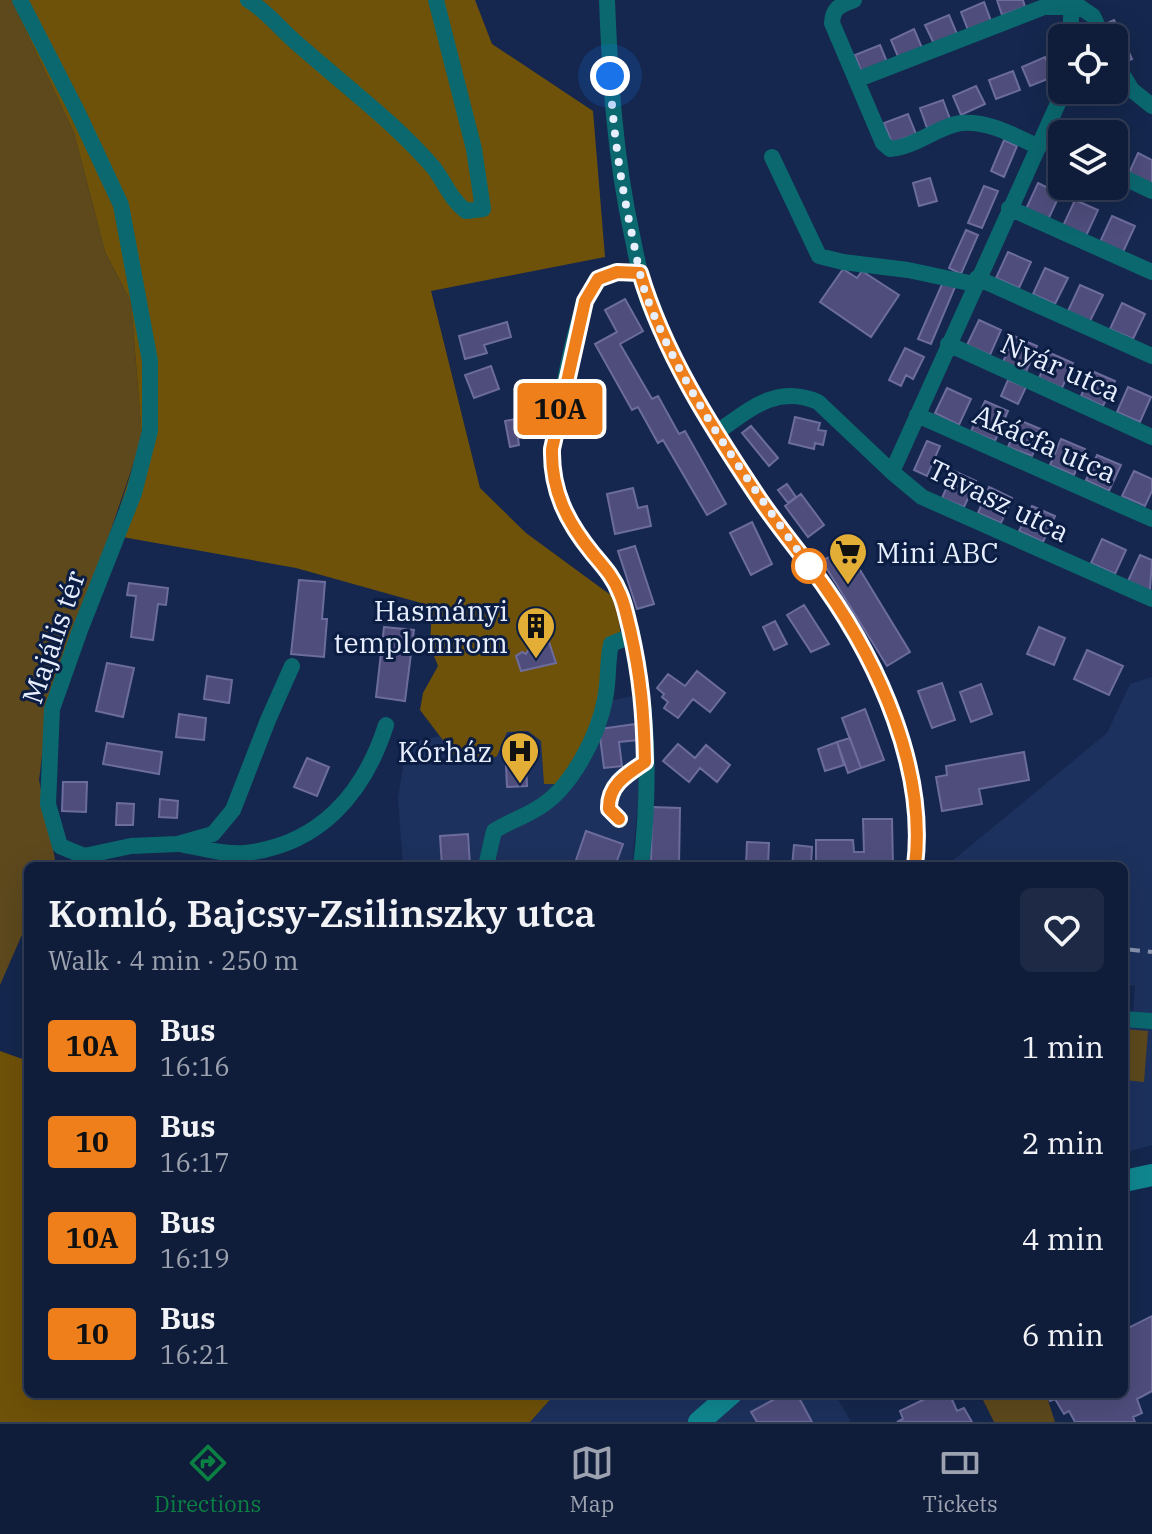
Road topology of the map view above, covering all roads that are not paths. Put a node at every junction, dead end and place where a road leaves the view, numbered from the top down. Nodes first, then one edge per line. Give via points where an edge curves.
1 (20, 0) edge
2 (248, 0) edge
3 (436, 0) edge
4 (607, 0) edge
5 (854, 0) edge
6 (1072, 3) edge
7 (1071, 24) edge
8 (1097, 24) edge
9 (856, 80) junction
10 (1128, 84) edge
11 (1058, 104) edge
12 (1152, 106) edge
13 (1040, 143) junction
14 (1048, 146) edge
15 (772, 157) dead end
16 (1128, 180) edge
17 (1152, 191) edge
18 (1009, 208) junction
19 (1152, 272) edge
20 (640, 273) junction
21 (976, 281) junction
22 (948, 344) junction
23 (1152, 356) edge
24 (917, 415) junction
25 (716, 433) junction
26 (1152, 437) edge
27 (892, 472) junction
28 (1152, 519) edge
29 (1152, 599) edge
30 (631, 636) junction
31 (292, 666) dead end
32 (386, 725) dead end
33 (178, 844) junction
34 (84, 856) junction
35 (95, 862) edge
36 (487, 862) edge
37 (641, 862) edge
38 (915, 862) edge
39 (1128, 1019) edge
40 (1152, 1021) edge
41 (1152, 1175) edge
42 (1128, 1180) edge
43 (726, 1398) edge
44 (699, 1422) edge

1 - 34 street, Majális tér via 121,205 150,361 150,431 134,493 52,709 48,804 60,846
2 - 3 street via 385,119 435,169 454,203 466,211 483,209 474,149
4 - 20 street via 618,161
5 - 9 street via 833,12 832,23
6 - 7 street
6 - 8 street
6 - 9 street via 1044,7
9 - 13 street via 882,142 890,149 960,123
10 - 12 street
11 - 13 street
13 - 14 street
13 - 18 street
15 - 21 street via 819,256
16 - 17 street
18 - 19 street
18 - 21 street
20 - 25 street via 680,370
20 - 30 street via 608,274 591,288 551,459 558,498 613,579
21 - 22 street
21 - 23 street
22 - 24 street
22 - 26 street, Nyár utca
24 - 27 street
24 - 28 street, Akácfa utca
25 - 27 street, Tavasz utca via 759,403 806,396
25 - 38 street via 827,590 880,685 912,778
27 - 29 street, Tavasz utca via 922,497
30 - 36 street via 611,644 599,724 580,761 557,795 494,831
30 - 37 street via 643,691 646,814
31 - 33 street via 233,810 213,834
32 - 33 street via 377,753 349,797 308,834 244,853
33 - 34 street
34 - 35 street
39 - 40 street
41 - 42 main road
43 - 44 main road

